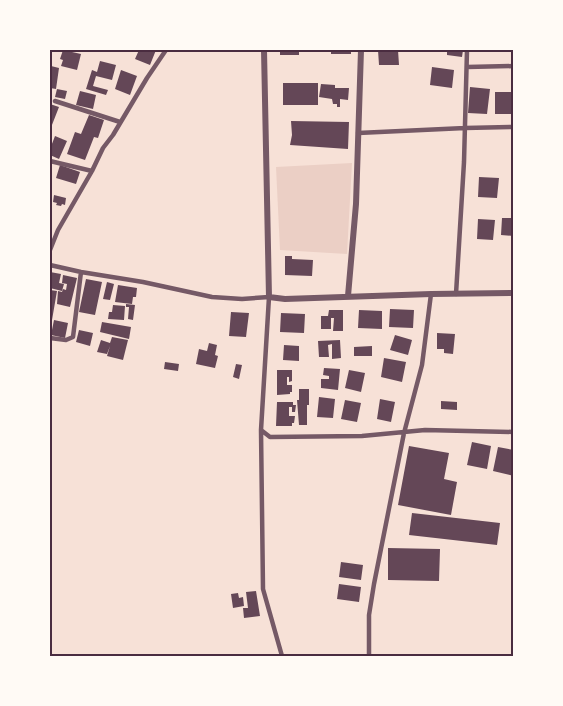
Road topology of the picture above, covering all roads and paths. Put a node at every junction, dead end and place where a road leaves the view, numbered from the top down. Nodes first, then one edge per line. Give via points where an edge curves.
1 (166, 50) edge
2 (264, 50) edge
3 (361, 50) edge
4 (467, 50) edge
5 (513, 66) edge
6 (467, 67) junction
7 (55, 101) dead end
8 (120, 122) junction
9 (513, 127) edge
10 (465, 128) junction
11 (358, 133) junction
12 (50, 161) edge
13 (92, 171) junction
14 (50, 232) edge
15 (56, 234) junction
16 (50, 250) edge
17 (50, 264) edge
18 (81, 272) junction
19 (513, 293) edge
20 (431, 294) junction
21 (456, 294) junction
22 (348, 296) junction
23 (268, 297) junction
24 (50, 338) edge
25 (261, 429) junction
26 (404, 432) junction
27 (513, 432) edge
28 (282, 657) edge
29 (369, 657) edge

1 - 8 street
2 - 23 street
3 - 11 street
4 - 6 street
5 - 6 street
6 - 10 street
7 - 8 street
8 - 13 street
9 - 10 street
10 - 11 street
10 - 21 street
11 - 22 street
12 - 13 street
13 - 15 street
14 - 15 street
15 - 16 street
17 - 18 street
18 - 23 street via 212,297
18 - 24 street via 73,337
19 - 21 street
20 - 21 street
20 - 22 street
20 - 26 street via 422,364
22 - 23 street
23 - 25 street
25 - 26 street via 270,437
25 - 28 street via 263,589
26 - 27 street
26 - 29 street via 369,615

